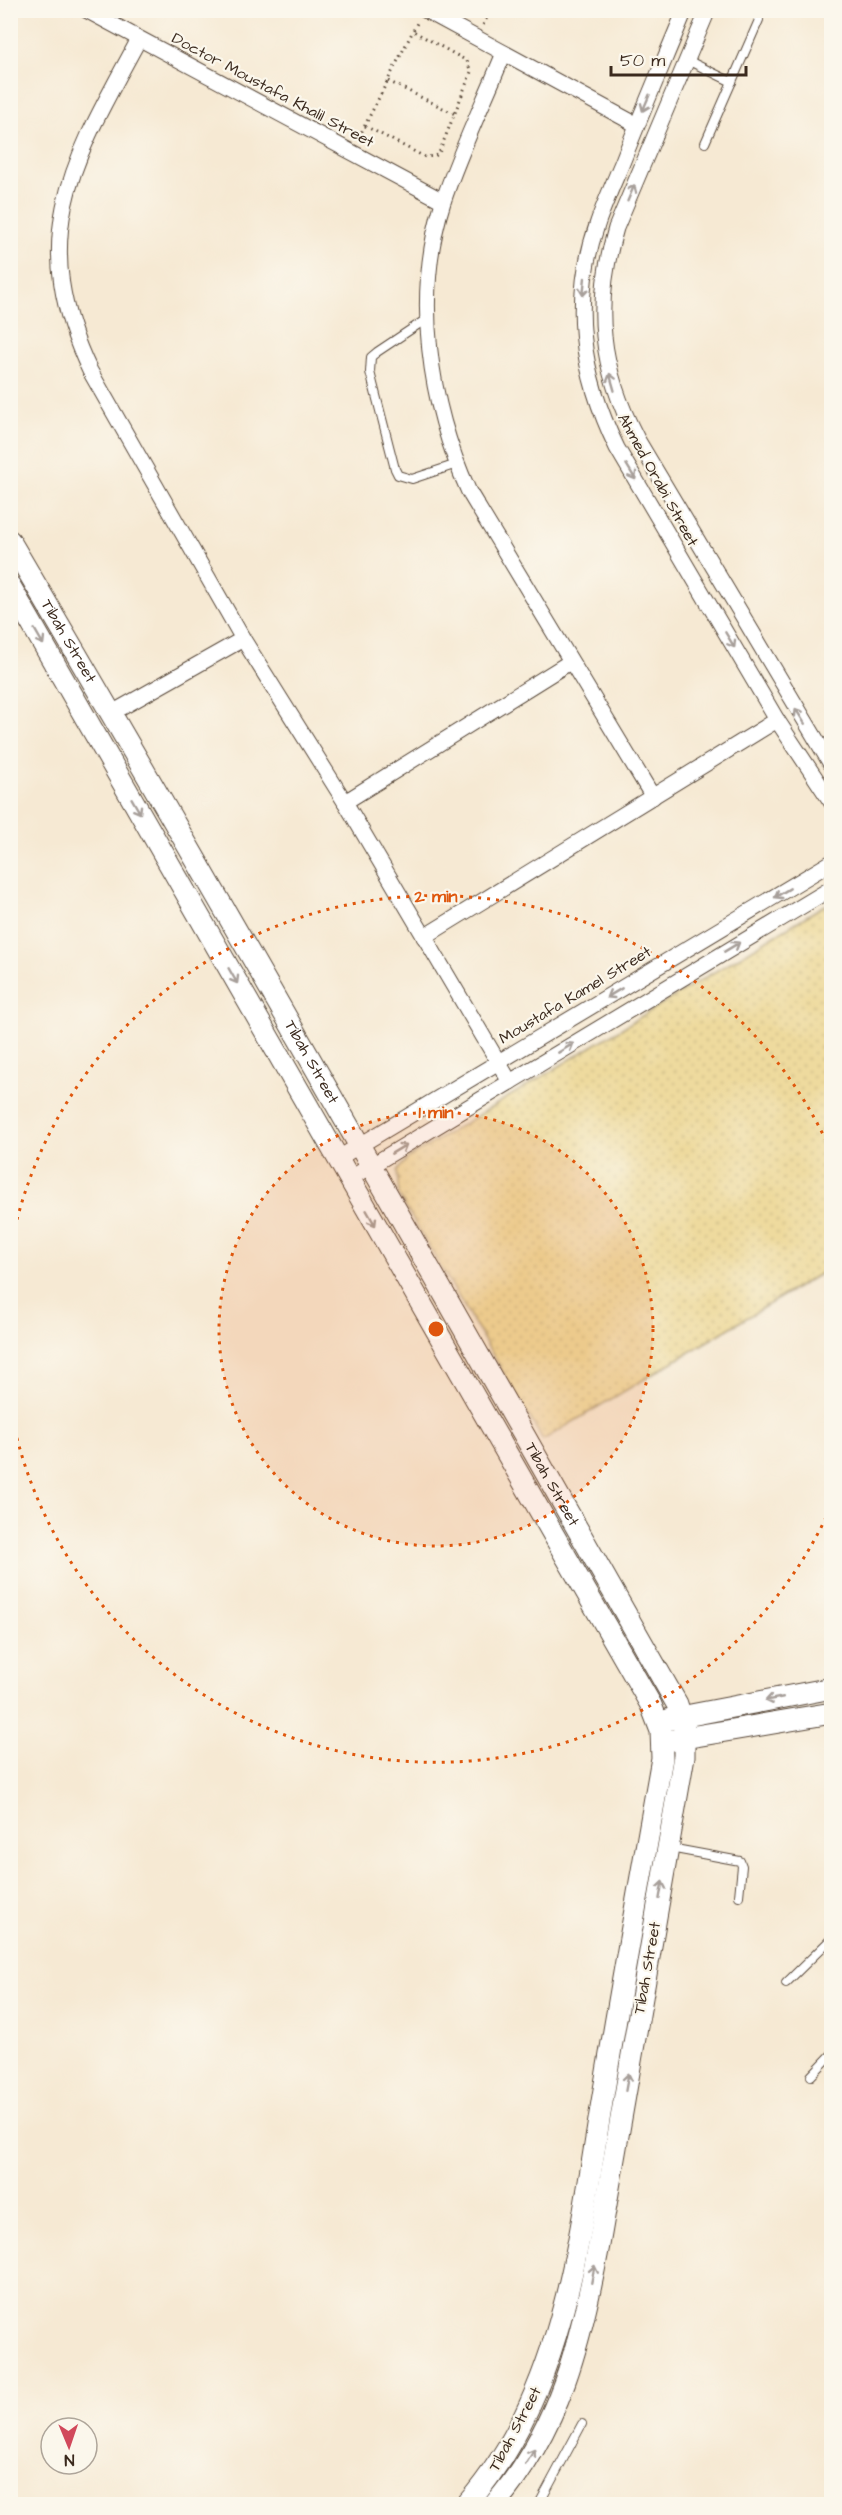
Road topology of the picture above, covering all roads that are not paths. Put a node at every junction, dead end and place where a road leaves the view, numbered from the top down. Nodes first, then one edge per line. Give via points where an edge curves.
1 (86, 10) edge
2 (685, 10) edge
3 (708, 10) edge
4 (422, 16) edge
5 (759, 20) dead end
6 (139, 39) junction
7 (504, 53) junction
8 (687, 60) junction
9 (732, 82) junction
10 (636, 125) junction
11 (705, 143) dead end
12 (443, 201) junction
13 (428, 318) junction
14 (457, 464) junction
15 (10, 541) edge
16 (10, 586) edge
17 (243, 639) junction
18 (570, 662) junction
19 (112, 713) junction
20 (777, 720) junction
21 (831, 766) edge
22 (653, 797) junction
23 (345, 802) junction
24 (831, 803) edge
25 (831, 862) edge
26 (831, 888) edge
27 (424, 937) junction
28 (498, 1062) junction
29 (510, 1082) junction
30 (360, 1145) junction
31 (337, 1159) junction
32 (371, 1165) junction
33 (349, 1179) junction
34 (831, 1688) edge
35 (831, 1713) edge
36 (681, 1716) junction
37 (658, 1721) junction
38 (686, 1738) junction
39 (663, 1742) junction
40 (668, 1848) junction
41 (739, 1896) dead end
42 (830, 1944) edge
43 (786, 1983) dead end
44 (831, 2054) edge
45 (811, 2076) dead end
46 (582, 2424) dead end
47 (467, 2505) edge
48 (495, 2505) edge
49 (538, 2505) edge

1 - 6 street, Doctor Moustafa Khalil Street
2 -> 10 street, Ahmed Orabi Street
3 - 8 street, Ahmed Orabi Street
4 - 7 street
5 - 9 lane
6 - 12 street, Doctor Moustafa Khalil Street
6 - 17 street via 88,133 66,193 58,253 61,284 73,333 90,371
7 - 10 street
7 - 12 street
8 - 9 lane
21 -> 8 street, Ahmed Orabi Street via 637,440 619,403 606,360 602,307 608,254
9 - 11 lane
10 -> 20 street, Ahmed Orabi Street via 598,222 586,268 582,319 591,386 616,448
12 - 13 street via 433,248
13 - 14 street via 435,385
13 - 14 lane via 371,357 370,372 399,475 412,479
14 - 18 street via 483,517
15 - 19 main road, Tibah Street
16 -> 31 main road, Tibah Street
17 - 19 street
17 - 23 street
18 - 22 street
18 - 23 street
19 - 30 main road, Tibah Street
20 - 22 street
20 - 24 street, Ahmed Orabi Street
22 - 27 street
23 - 27 street
25 -> 28 street, Moustafa Kamel Street
29 -> 26 street
27 - 28 street
28 - 29 street
28 - 30 street, Moustafa Kamel Street
32 -> 29 street
30 - 31 street, Moustafa Kamel Street
30 - 32 main road, Tibah Street
31 - 33 main road, Tibah Street
32 - 33 street
32 - 36 main road, Tibah Street
33 -> 37 main road, Tibah Street
34 -> 36 main road
35 - 38 main road
36 - 37 main road
36 - 38 main road, Tibah Street
37 - 39 main road, Tibah Street
38 - 39 main road
38 - 40 main road, Tibah Street
39 - 47 main road, Tibah Street via 585,2201 562,2308 529,2409 490,2475
40 - 41 lane via 740,1861
48 -> 40 main road, Tibah Street via 527,2464 543,2435 561,2396 577,2345 599,2245
42 - 43 lane
44 - 45 lane
46 - 49 lane

